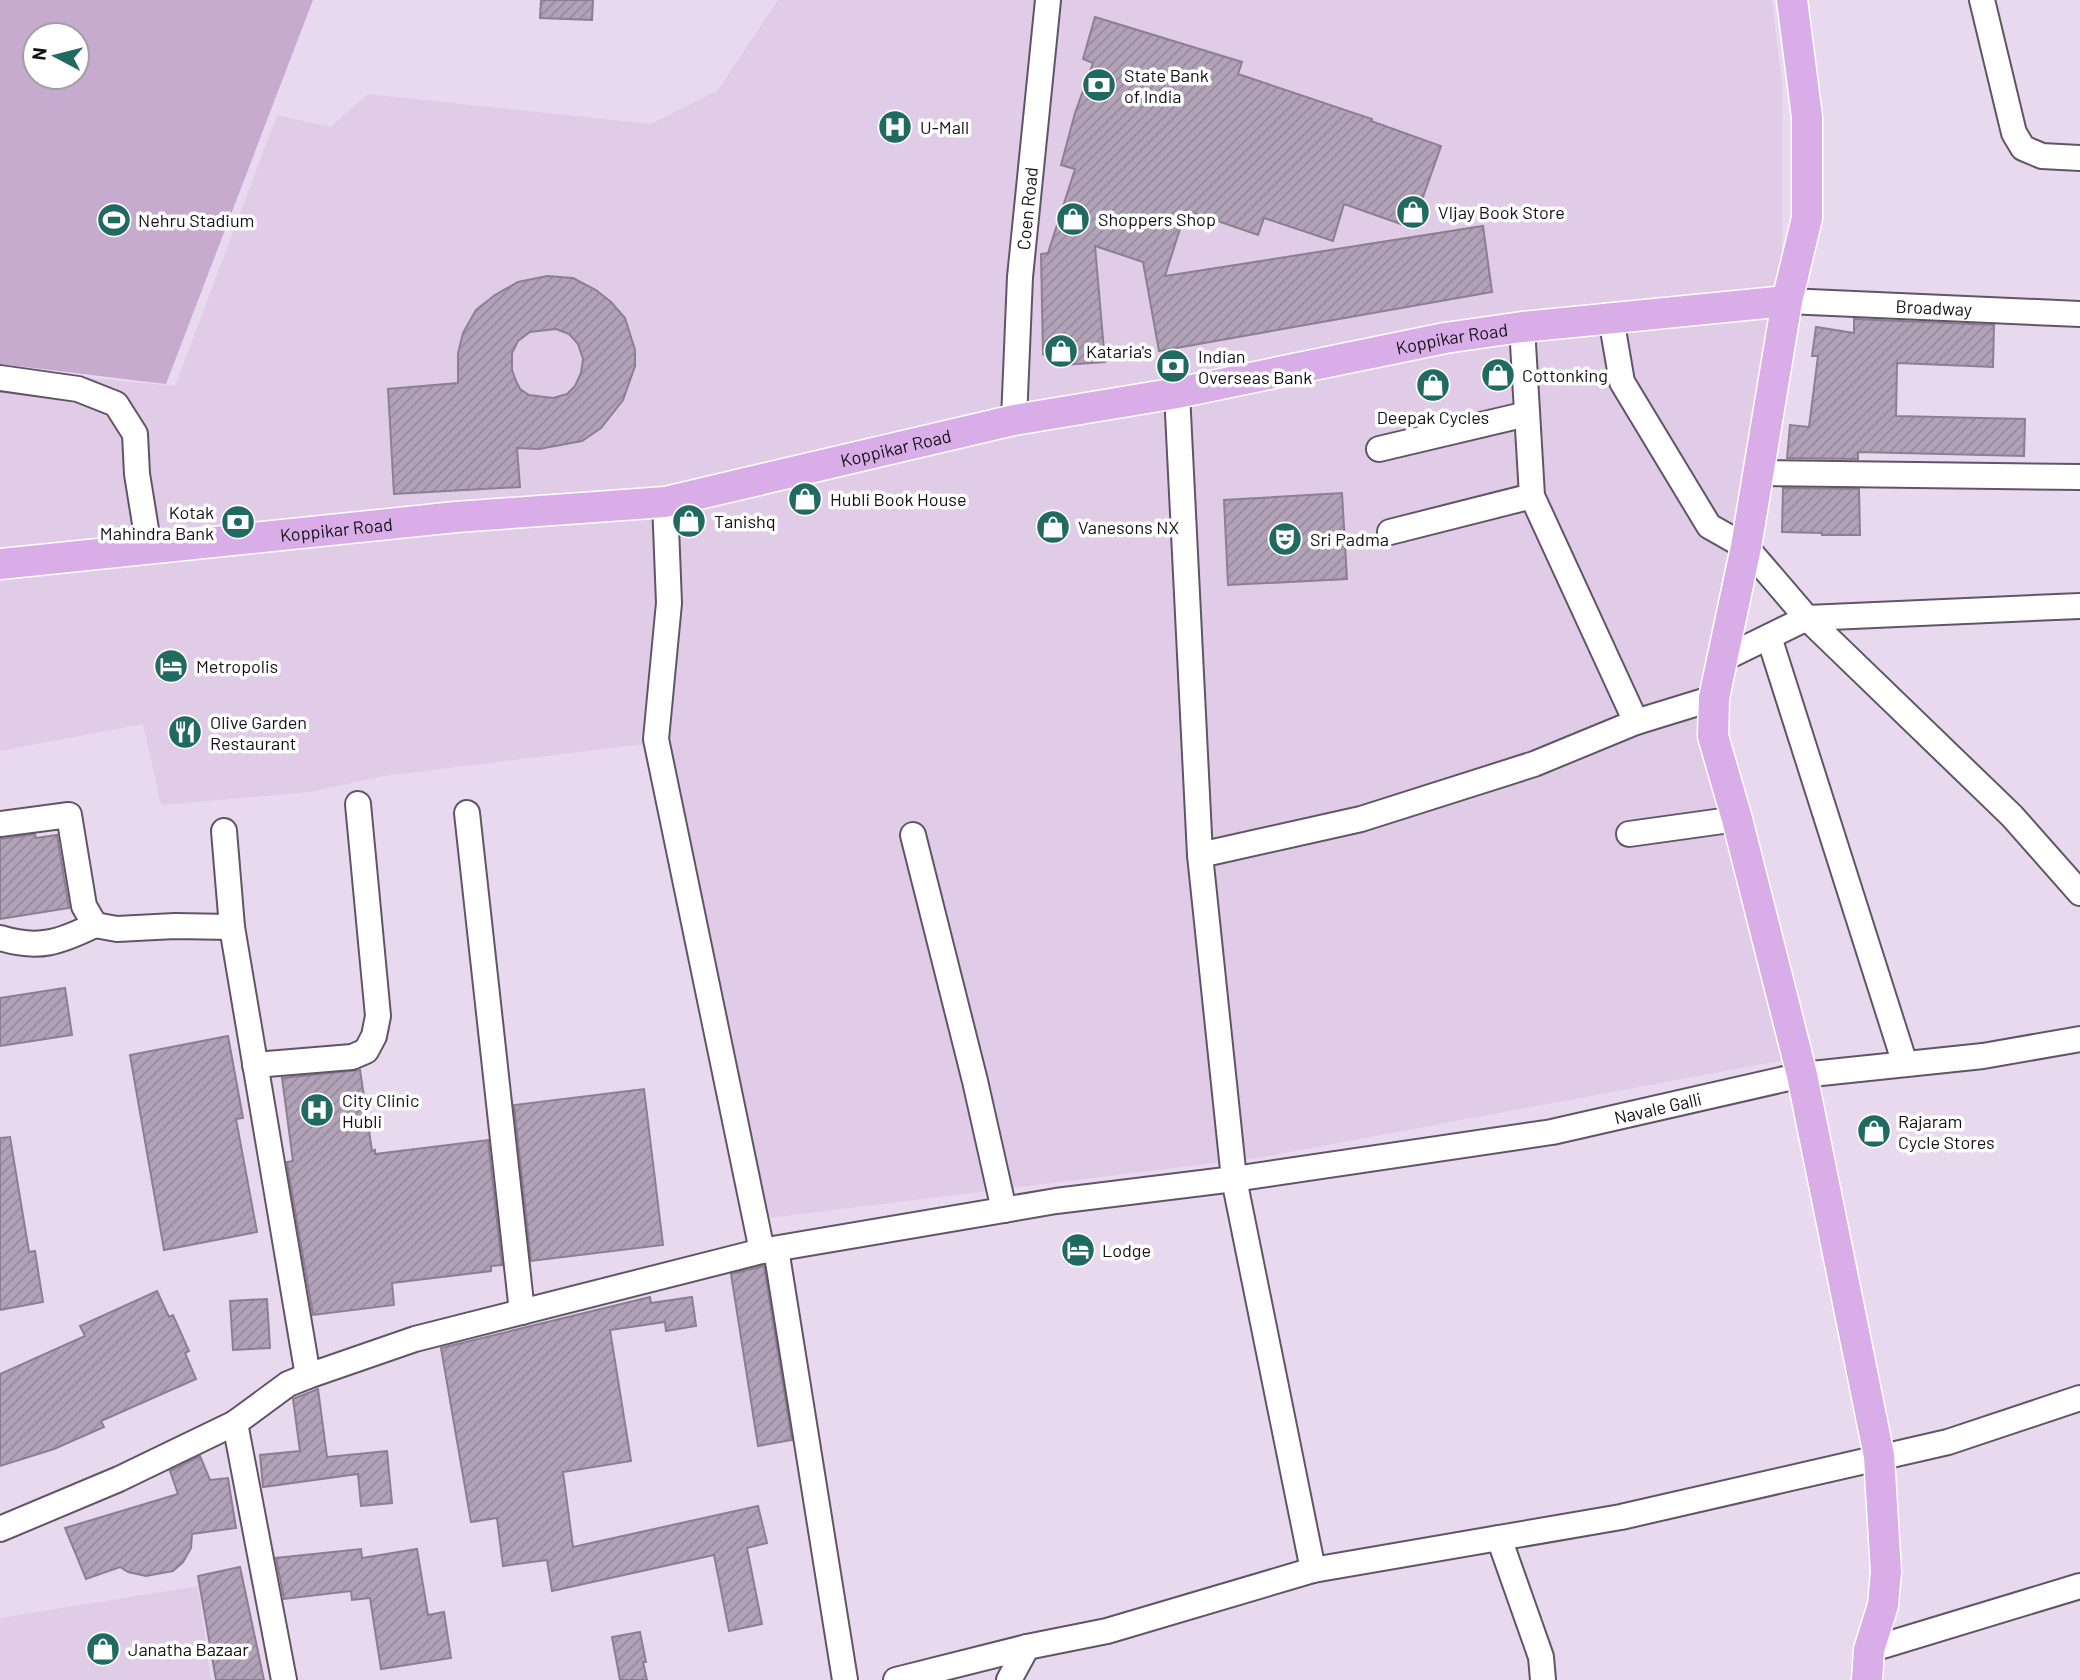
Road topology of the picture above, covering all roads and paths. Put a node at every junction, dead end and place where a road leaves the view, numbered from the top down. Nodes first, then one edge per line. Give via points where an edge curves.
1 (1048, 0) edge
2 (1792, 0) edge
3 (1982, 0) edge
4 (2080, 159) edge
5 (1787, 300) junction
6 (2080, 314) edge
7 (1611, 318) junction
8 (1522, 327) junction
9 (0, 379) edge
10 (1177, 393) junction
11 (1527, 414) junction
12 (1014, 420) junction
13 (1379, 449) dead end
14 (1758, 473) junction
15 (2080, 477) edge
16 (1532, 496) junction
17 (665, 502) junction
18 (1390, 532) dead end
19 (1746, 547) junction
20 (149, 548) junction
21 (0, 564) edge
22 (2080, 606) edge
23 (1807, 618) junction
24 (1769, 636) junction
25 (1723, 659) junction
26 (1714, 698) junction
27 (1636, 722) junction
28 (358, 804) dead end
29 (467, 813) dead end
30 (1737, 819) junction
31 (0, 824) edge
32 (223, 831) dead end
33 (1629, 834) dead end
34 (912, 835) dead end
35 (1200, 855) junction
36 (2080, 893) edge
37 (95, 925) junction
38 (232, 927) junction
39 (0, 938) edge
40 (2080, 1039) edge
41 (1905, 1064) junction
42 (255, 1065) junction
43 (1801, 1074) junction
44 (1234, 1178) junction
45 (1004, 1210) junction
46 (769, 1250) junction
47 (522, 1312) junction
48 (308, 1377) junction
49 (2080, 1398) edge
50 (235, 1423) junction
51 (1879, 1456) junction
52 (0, 1529) edge
53 (1499, 1538) junction
54 (1313, 1570) junction
55 (2080, 1586) edge
56 (1027, 1647) junction
57 (1869, 1650) junction
58 (284, 1680) edge
59 (845, 1680) edge
60 (896, 1680) edge
61 (1009, 1680) edge
62 (1543, 1680) edge
63 (1867, 1680) edge

1 - 12 street, Coen Road via 1020,277
2 - 5 main road via 1807,117 1807,218
3 - 4 street via 2014,133 2023,148 2042,156
5 - 6 street, Broadway
5 - 7 main road, Koppikar Road
5 - 14 main road
7 - 8 main road, Koppikar Road
7 - 19 street via 1622,382 1709,526
8 - 10 main road, Koppikar Road via 1445,338
8 - 11 street
9 - 20 street via 78,389 116,404 135,434
10 - 12 main road, Koppikar Road
10 - 35 street
11 - 13 street
11 - 16 street
12 - 17 main road, Koppikar Road
14 - 15 street
14 - 19 main road
16 - 18 street
16 - 27 street
17 - 20 main road, Koppikar Road via 456,517
17 - 46 street via 669,603 656,739
19 - 23 street
19 - 25 main road
20 - 21 main road, Koppikar Road
22 - 23 street
23 - 24 street
23 - 36 street via 2012,816
24 - 25 street
24 - 41 street
25 - 26 main road
26 - 27 street
26 - 30 main road via 1713,736
27 - 35 street via 1534,764 1361,819
28 - 42 street via 376,979 374,1036 366,1051 352,1057
29 - 47 street
30 - 33 street
30 - 43 main road
31 - 37 street via 69,816 84,905
32 - 38 street
34 - 45 street
35 - 44 street
37 - 38 street via 117,929
37 - 39 street via 65,940 38,944
38 - 42 street
40 - 41 street, Navale Galli
41 - 43 street, Navale Galli
42 - 48 street
43 - 44 street, Navale Galli via 1552,1132
43 - 51 main road
44 - 45 street, Navale Galli
44 - 54 street
45 - 46 street, Navale Galli
46 - 47 street, Navale Galli
46 - 59 street
47 - 48 street, Navale Galli via 415,1339
48 - 50 street, Navale Galli via 288,1384
49 - 51 street via 1948,1442
50 - 52 street, Navale Galli
50 - 58 street
51 - 53 street via 1622,1517
51 - 57 main road via 1886,1572 1883,1605
53 - 54 street
53 - 62 street via 1541,1657
54 - 56 street via 1107,1631
55 - 57 street
56 - 60 street
56 - 61 street
57 - 63 main road

